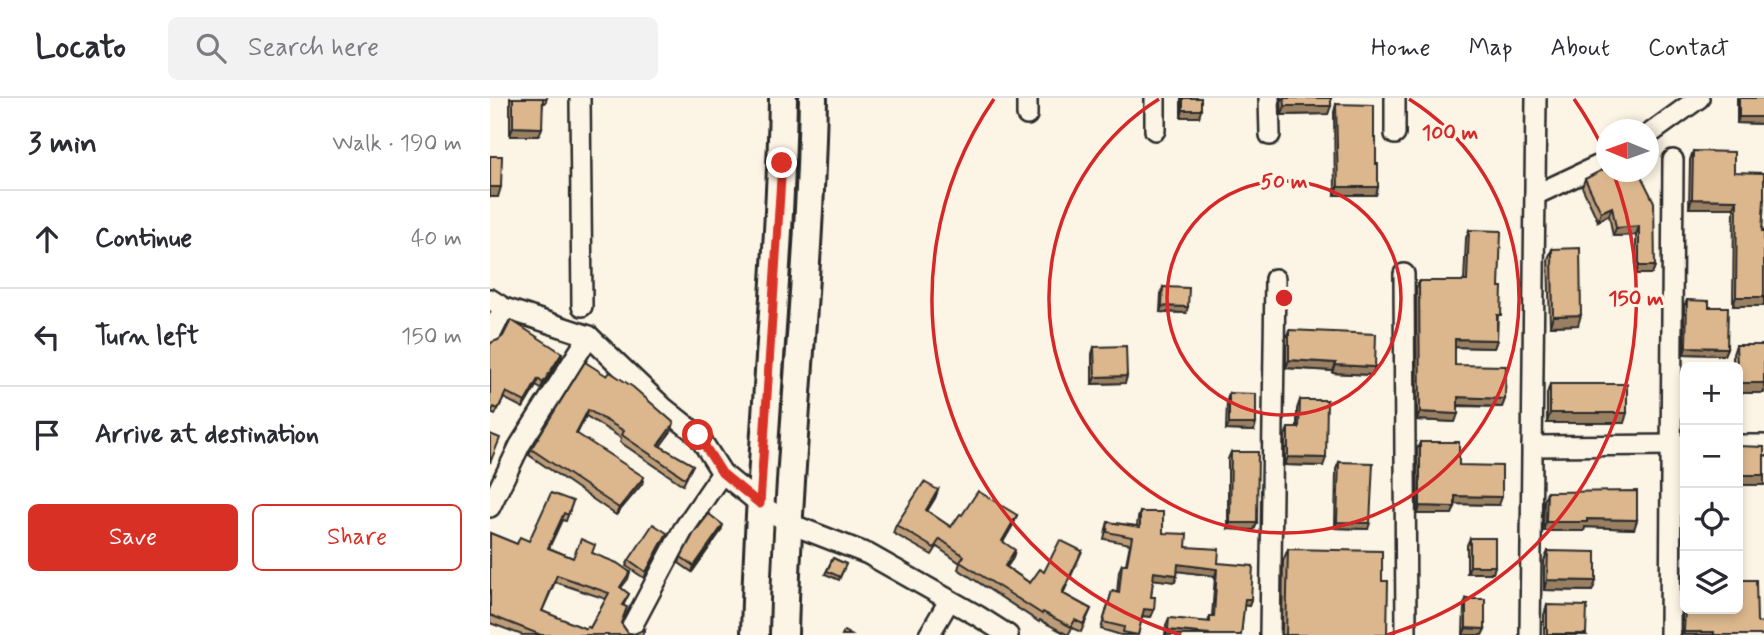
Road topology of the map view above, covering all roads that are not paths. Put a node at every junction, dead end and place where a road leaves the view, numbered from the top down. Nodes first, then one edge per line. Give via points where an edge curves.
1 (580, 98) edge
2 (783, 98) edge
3 (813, 98) edge
4 (1155, 98) edge
5 (1269, 98) edge
6 (1395, 98) edge
7 (1536, 98) edge
8 (1699, 98) edge
9 (1659, 127) edge
10 (1155, 130) dead end
11 (1395, 134) dead end
12 (1270, 135) dead end
13 (1673, 160) dead end
14 (1596, 167) edge
15 (1535, 195) junction
16 (1404, 274) dead end
17 (1275, 279) dead end
18 (497, 304) edge
19 (582, 306) dead end
20 (490, 336) edge
21 (589, 336) junction
22 (1679, 445) edge
23 (1743, 445) edge
24 (1764, 445) edge
25 (1532, 446) junction
26 (722, 473) junction
27 (760, 504) junction
28 (490, 507) edge
29 (788, 523) junction
30 (948, 601) junction
31 (631, 628) dead end
32 (755, 635) edge
33 (784, 635) edge
34 (929, 635) edge
35 (1008, 635) edge
36 (1270, 635) edge
37 (1406, 635) edge
38 (1530, 635) edge
39 (1670, 635) edge

1 - 19 street
2 - 27 main road
3 - 29 main road
4 - 10 street
5 - 12 street
6 - 11 street
7 - 15 street
8 - 9 street
13 - 22 street
14 - 15 street
15 - 25 street
16 - 37 street
17 - 36 street
18 - 20 street
18 - 21 street
21 - 26 street via 698,435
21 - 28 street via 520,445
22 - 25 street
22 - 39 street
23 - 24 street
25 - 38 street
26 - 27 street
26 - 31 street via 683,530
27 - 29 street
27 - 32 main road
29 - 30 street via 868,554
29 - 33 main road
30 - 34 street
30 - 35 street

